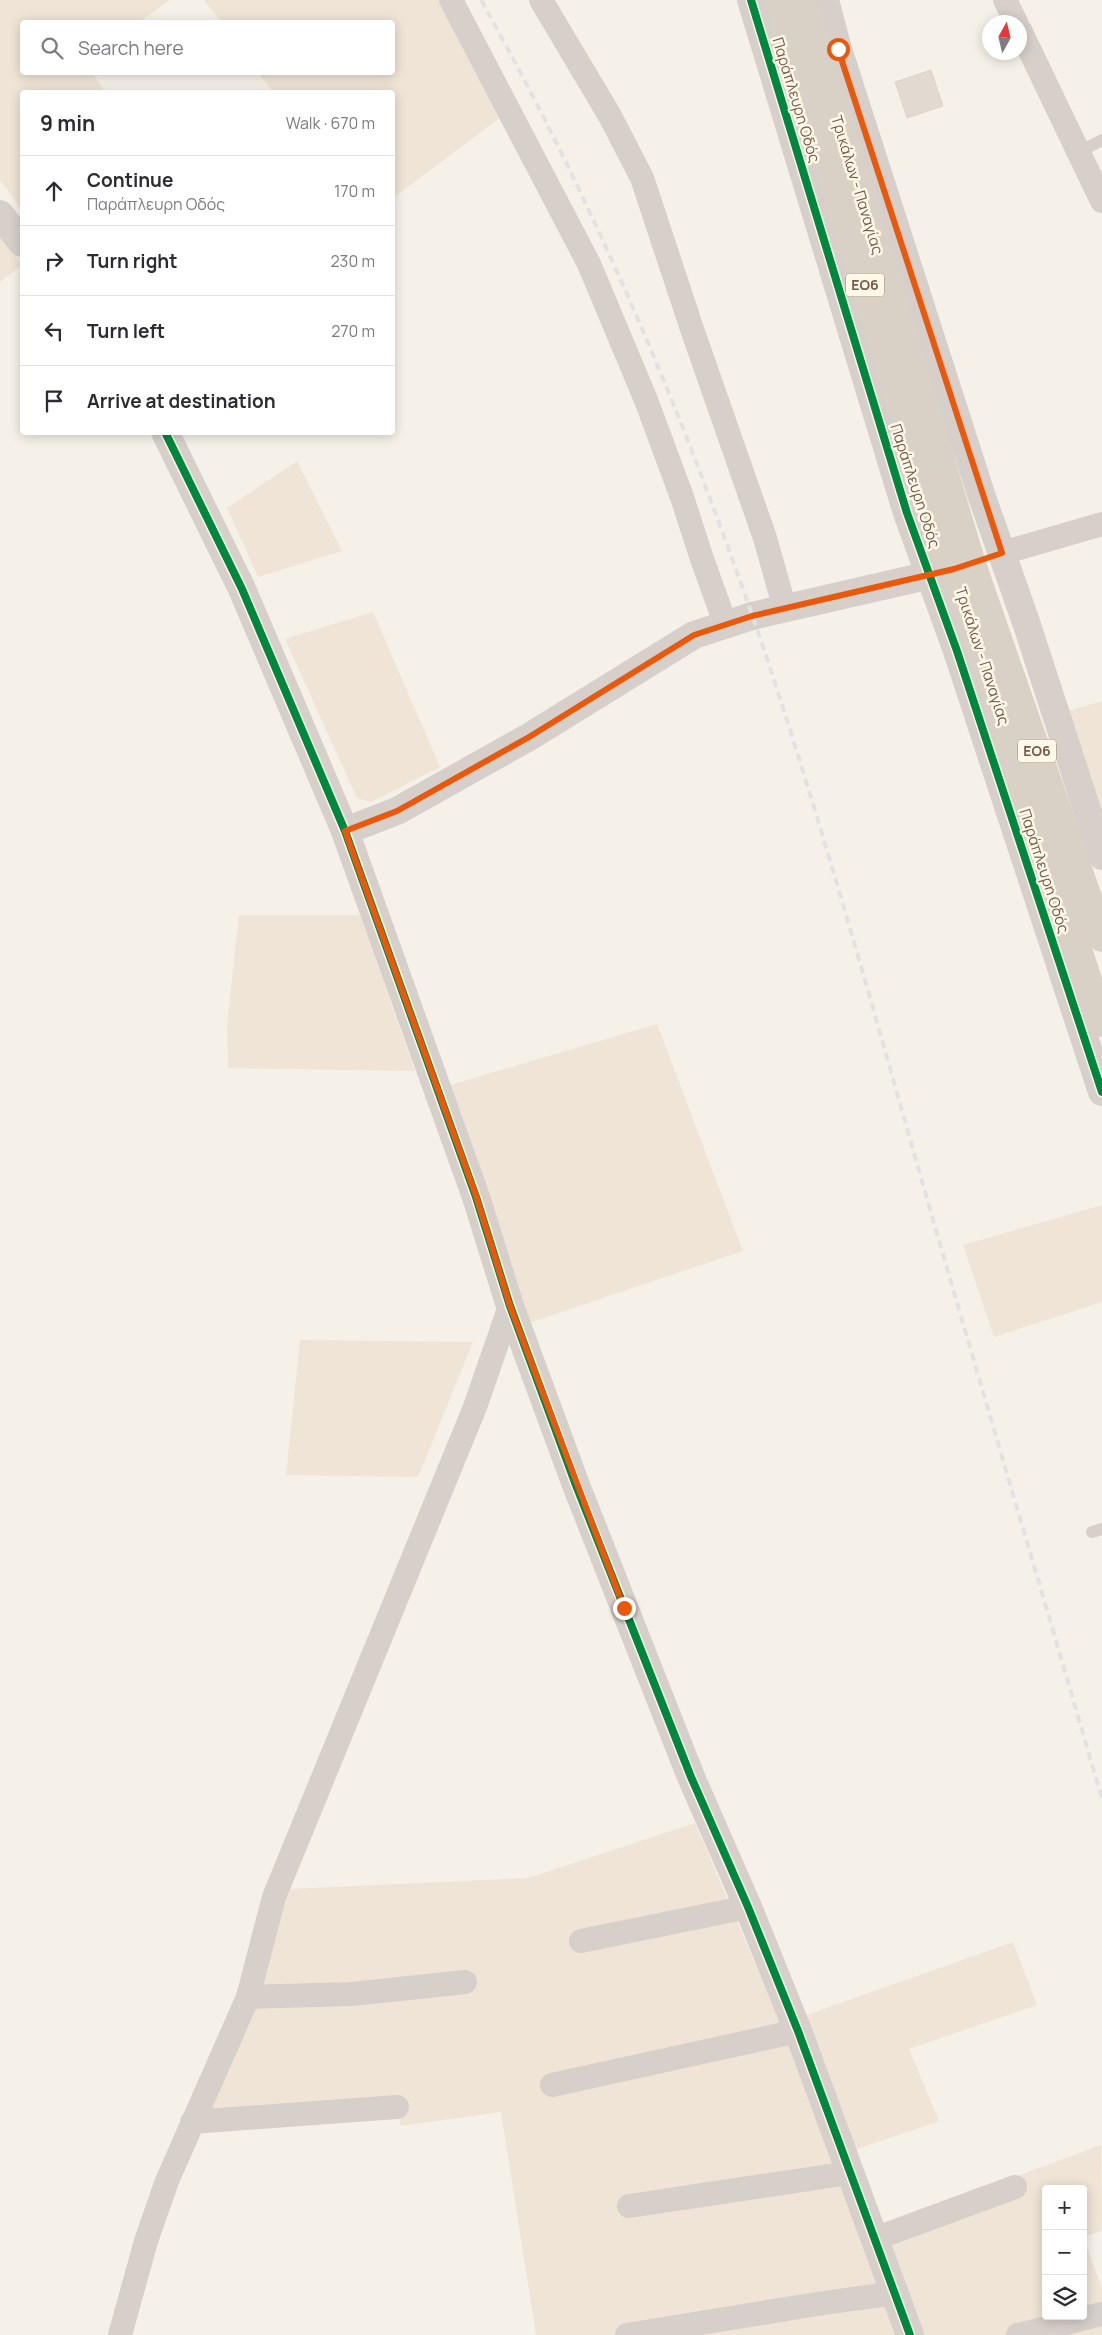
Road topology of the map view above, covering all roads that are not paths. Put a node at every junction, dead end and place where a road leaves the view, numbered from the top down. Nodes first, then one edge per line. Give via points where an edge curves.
1 (451, 0) edge
2 (541, 0) edge
3 (751, 0) edge
4 (779, 0) edge
5 (802, 0) edge
6 (825, 0) edge
7 (1005, 0) edge
8 (1012, 15) edge
9 (1027, 44) edge
10 (1102, 140) edge
11 (1079, 152) junction
12 (1102, 201) edge
13 (0, 214) edge
14 (20, 240) edge
15 (166, 435) edge
16 (1102, 524) edge
17 (1002, 553) junction
18 (952, 569) junction
19 (785, 609) junction
20 (725, 623) junction
21 (345, 831) junction
22 (1102, 856) edge
23 (1102, 938) edge
24 (1102, 1024) edge
25 (1102, 1092) edge
26 (510, 1306) junction
27 (748, 1907) junction
28 (581, 1941) dead end
29 (465, 1982) dead end
30 (248, 1997) junction
31 (798, 2031) junction
32 (552, 2085) dead end
33 (397, 2107) dead end
34 (192, 2122) junction
35 (849, 2173) junction
36 (1015, 2187) dead end
37 (629, 2206) dead end
38 (874, 2239) junction
39 (895, 2293) junction
40 (1102, 2314) edge
41 (120, 2335) edge
42 (627, 2335) edge
43 (910, 2335) edge
44 (1018, 2335) edge

1 - 20 street via 589,264 649,409
2 - 19 street via 618,130 642,178 765,538
3 - 18 street, Παράπλευρη Οδός via 907,513
4 - 18 main road, Τρικάλων - Παναγίας / ΕΟ6
5 - 18 main road, Τρικάλων - Παναγίας / ΕΟ6
6 - 17 street via 844,68
7 - 8 street
9 - 11 street
10 - 11 lane
11 - 12 street
13 - 14 street
15 - 21 street via 242,589
16 - 17 street
17 - 18 street
17 - 22 street
18 - 19 street
18 - 23 main road, Τρικάλων - Παναγίας / ΕΟ6
18 - 24 main road, Τρικάλων - Παναγίας / ΕΟ6
18 - 25 street, Παράπλευρη Οδός
19 - 20 street
20 - 21 street via 694,635 529,737 397,811
21 - 26 street via 476,1196
26 - 27 street via 687,1768
26 - 30 street via 475,1407 274,1897
27 - 28 street
27 - 31 street
29 - 30 street via 352,1994
30 - 34 street
31 - 32 street
31 - 35 street
33 - 34 street
34 - 41 street via 146,2241
35 - 37 street
35 - 38 street
36 - 38 street
38 - 39 street
39 - 42 street
39 - 43 street
40 - 44 street

